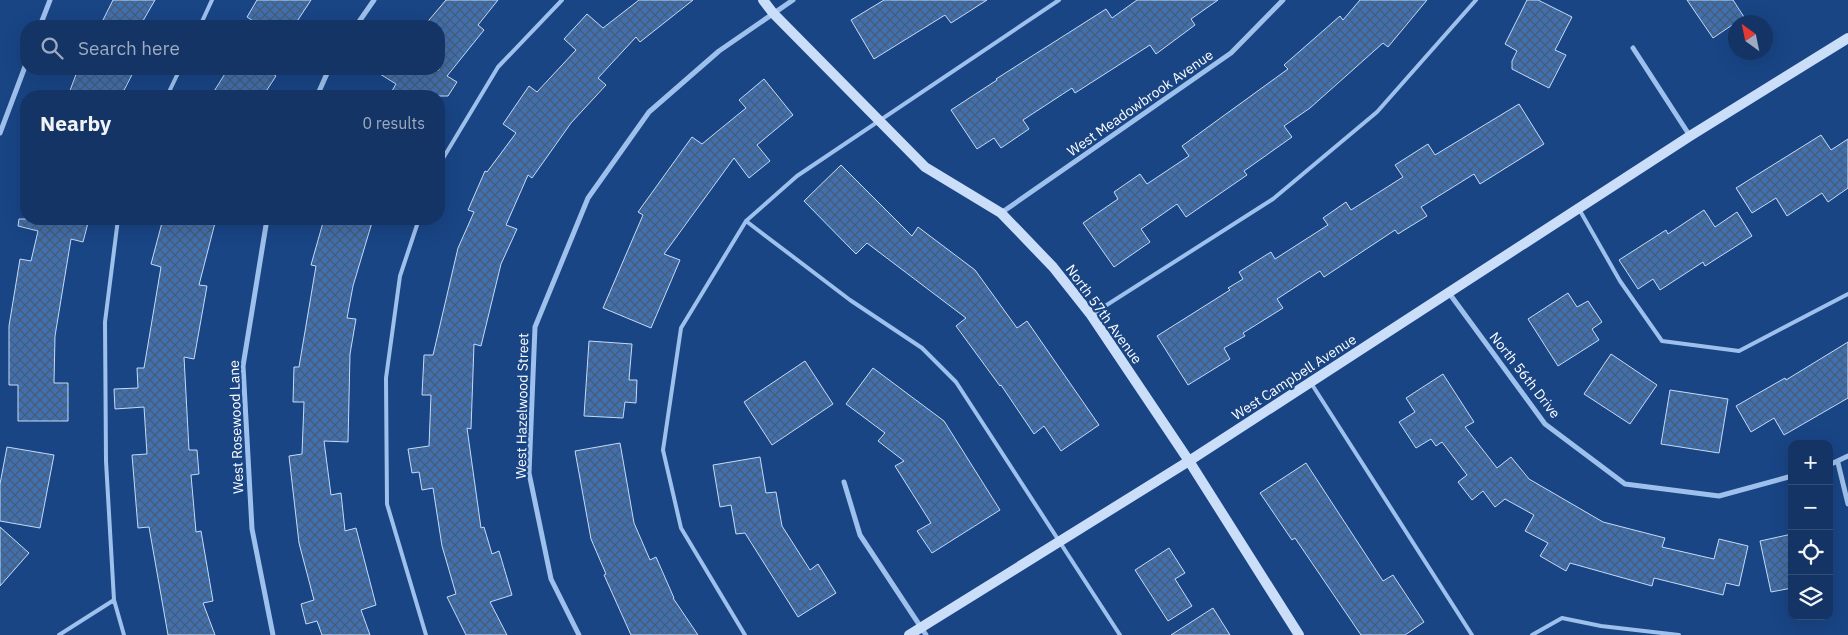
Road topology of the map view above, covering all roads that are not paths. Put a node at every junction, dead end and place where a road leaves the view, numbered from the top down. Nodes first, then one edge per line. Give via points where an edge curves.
1 (50, 0) edge
2 (212, 0) edge
3 (374, 0) edge
4 (562, 0) edge
5 (763, 0) edge
6 (794, 0) edge
7 (1059, 0) edge
8 (1283, 0) edge
9 (1476, 0) edge
10 (773, 13) junction
11 (42, 20) edge
12 (203, 20) edge
13 (360, 20) edge
14 (1848, 38) edge
15 (1633, 48) dead end
16 (22, 75) edge
17 (177, 75) edge
18 (326, 75) edge
19 (169, 90) edge
20 (320, 90) edge
21 (880, 122) junction
22 (0, 133) edge
23 (1690, 136) junction
24 (445, 155) edge
25 (1579, 209) junction
26 (1001, 213) junction
27 (746, 221) junction
28 (117, 225) edge
29 (265, 225) edge
30 (417, 225) edge
31 (1449, 293) junction
32 (1848, 294) edge
33 (1091, 315) junction
34 (1311, 383) junction
35 (1848, 456) edge
36 (1189, 461) junction
37 (1838, 462) junction
38 (1833, 464) edge
39 (1788, 477) edge
40 (844, 482) dead end
41 (1848, 504) edge
42 (1059, 542) junction
43 (114, 600) junction
44 (924, 631) edge
45 (59, 635) edge
46 (124, 635) edge
47 (273, 635) edge
48 (426, 635) edge
49 (579, 635) edge
50 (745, 635) edge
51 (909, 635) edge
52 (1120, 635) edge
53 (1299, 635) edge
54 (1472, 635) edge
55 (1532, 635) edge
56 (1679, 635) edge

1 - 11 street
2 - 12 lane
3 - 13 street
4 - 24 lane via 498,67
5 - 10 street, North 57th Avenue
6 - 10 street, West Hazelwood Street
7 - 21 lane
8 - 26 street, West Meadowbrook Avenue via 1231,53
9 - 33 lane via 1377,112 1273,200
10 - 21 street, North 57th Avenue
10 - 49 street, West Hazelwood Street via 719,51 649,112 588,198 535,327 530,473 550,579
14 - 23 street, West Campbell Avenue
15 - 23 street
16 - 22 street
17 - 19 lane
18 - 20 street
21 - 26 street, North 57th Avenue via 925,167
21 - 27 lane via 797,176
23 - 25 street, West Campbell Avenue
25 - 31 street, West Campbell Avenue
25 - 32 lane via 1620,281 1662,342 1739,351
26 - 33 street, North 57th Avenue via 1053,267
27 - 42 lane via 850,300 922,348 956,382
27 - 50 lane via 681,328 663,450 680,528
28 - 43 lane via 105,322 106,461
29 - 47 street, West Rosewood Lane via 242,366 252,529
30 - 48 lane via 400,276 386,378 387,504
31 - 34 street, West Campbell Avenue
31 - 39 street, North 56th Drive via 1545,424 1626,484 1719,496
33 - 36 street, North 57th Avenue
34 - 36 street, West Campbell Avenue
34 - 54 lane
35 - 37 street
36 - 42 street, West Campbell Avenue
36 - 53 street, North 57th Avenue
37 - 38 street
37 - 41 street
40 - 44 street via 860,535
42 - 44 street, West Campbell Avenue
42 - 52 lane
43 - 45 lane
43 - 46 lane
44 - 51 street, West Campbell Avenue
55 - 56 lane via 1562,618

